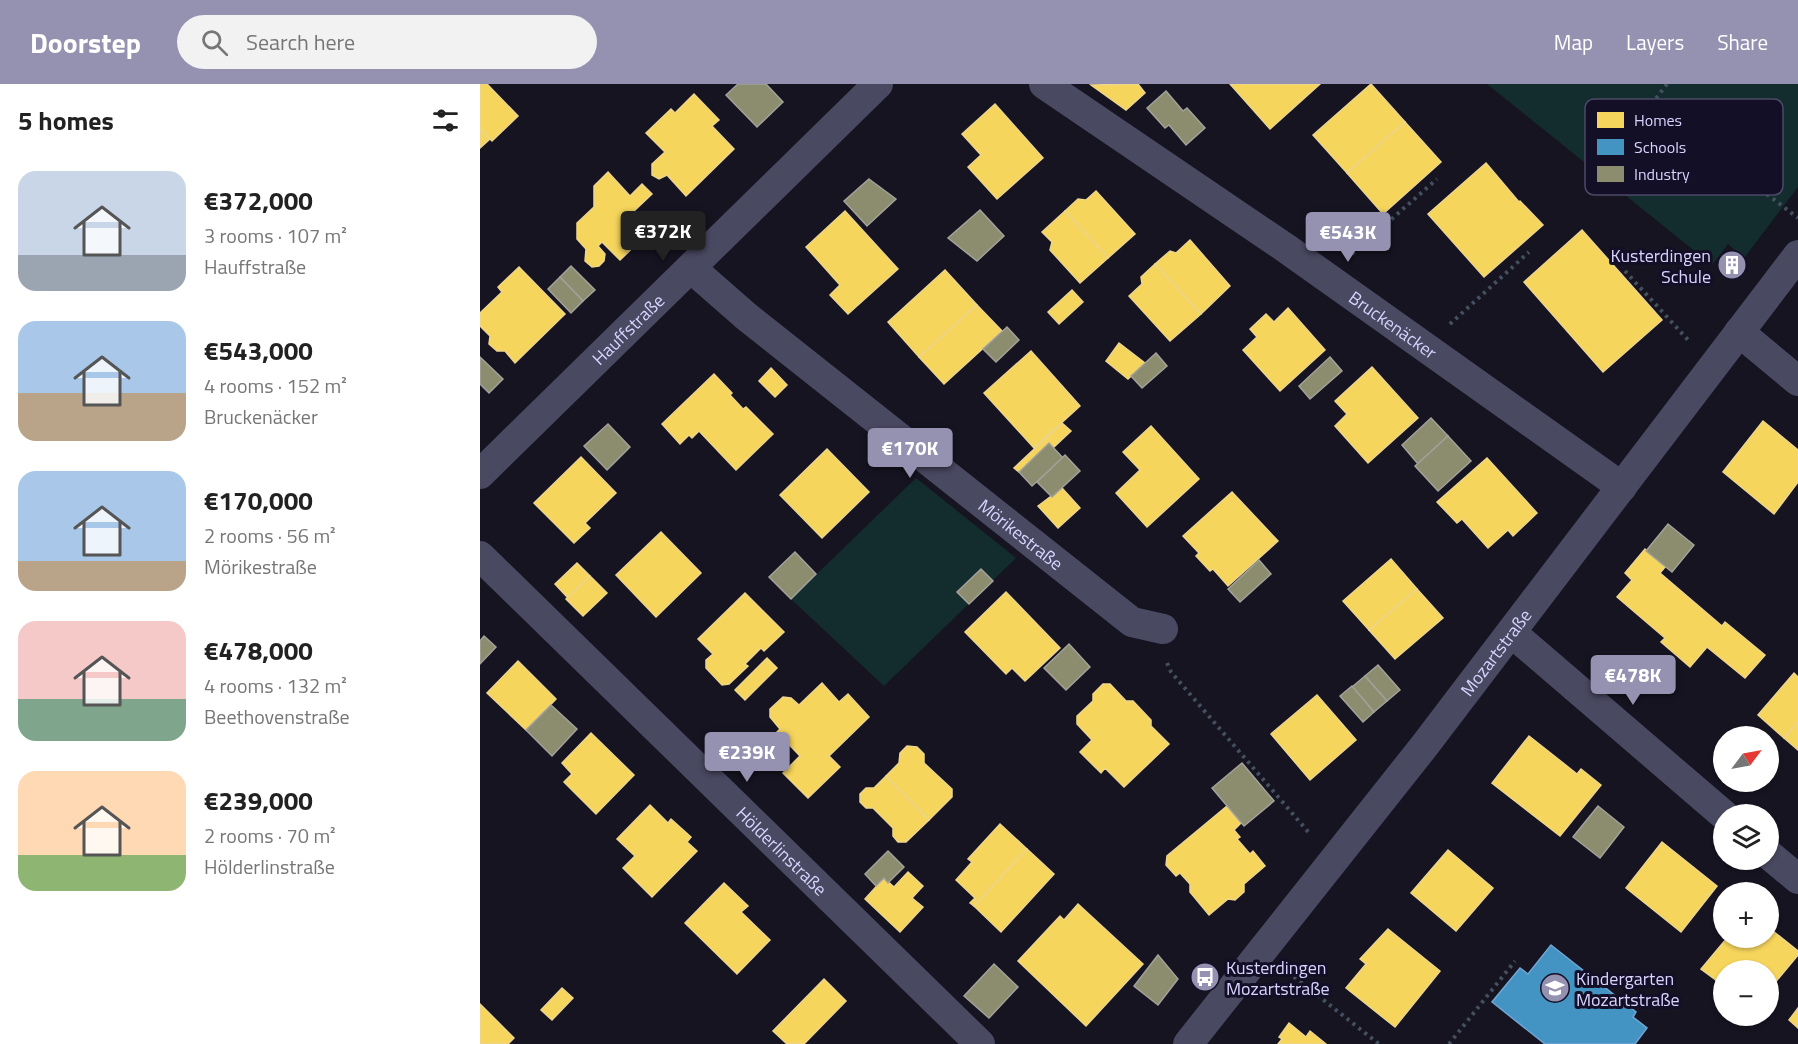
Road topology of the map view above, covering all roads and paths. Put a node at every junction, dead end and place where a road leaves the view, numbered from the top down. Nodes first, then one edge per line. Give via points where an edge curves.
1 (878, 84) edge
2 (1044, 84) edge
3 (1667, 84) edge
4 (1656, 99) edge
5 (1437, 179) dead end
6 (1768, 195) edge
7 (1798, 218) edge
8 (1529, 252) dead end
9 (1798, 255) edge
10 (691, 268) junction
11 (1625, 271) dead end
12 (1326, 276) junction
13 (1739, 332) junction
14 (1424, 346) junction
15 (1715, 363) junction
16 (1798, 381) edge
17 (480, 474) edge
18 (1622, 487) junction
19 (480, 556) edge
20 (1163, 629) joint
21 (1512, 633) junction
22 (1713, 806) edge
23 (1334, 862) junction
24 (1779, 863) edge
25 (1798, 879) edge
26 (1262, 951) junction
27 (1515, 961) dead end
28 (981, 1044) edge
29 (1188, 1044) edge
30 (1378, 1044) edge
31 (1449, 1044) edge

1 - 10 street, Hauffstraße
2 - 12 street, Bruckenäcker
3 - 4 path
5 - 12 path
6 - 7 path
8 - 14 path
9 - 13 street, Mozartstraße
10 - 17 street, Hauffstraße
10 - 20 street, Mörikestraße via 747,317 1132,622
11 - 15 path via 1686,339
12 - 14 street, Bruckenäcker
13 - 15 street, Mozartstraße
13 - 16 street
14 - 18 street, Bruckenäcker
15 - 18 street, Mozartstraße
18 - 21 street, Mozartstraße
19 - 28 street, Hölderlinstraße
20 - 23 path via 1165,658 1171,672
21 - 22 street
21 - 23 street, Mozartstraße
23 - 26 street, Mozartstraße
24 - 25 street
26 - 29 street, Mozartstraße
26 - 30 path
27 - 31 path

